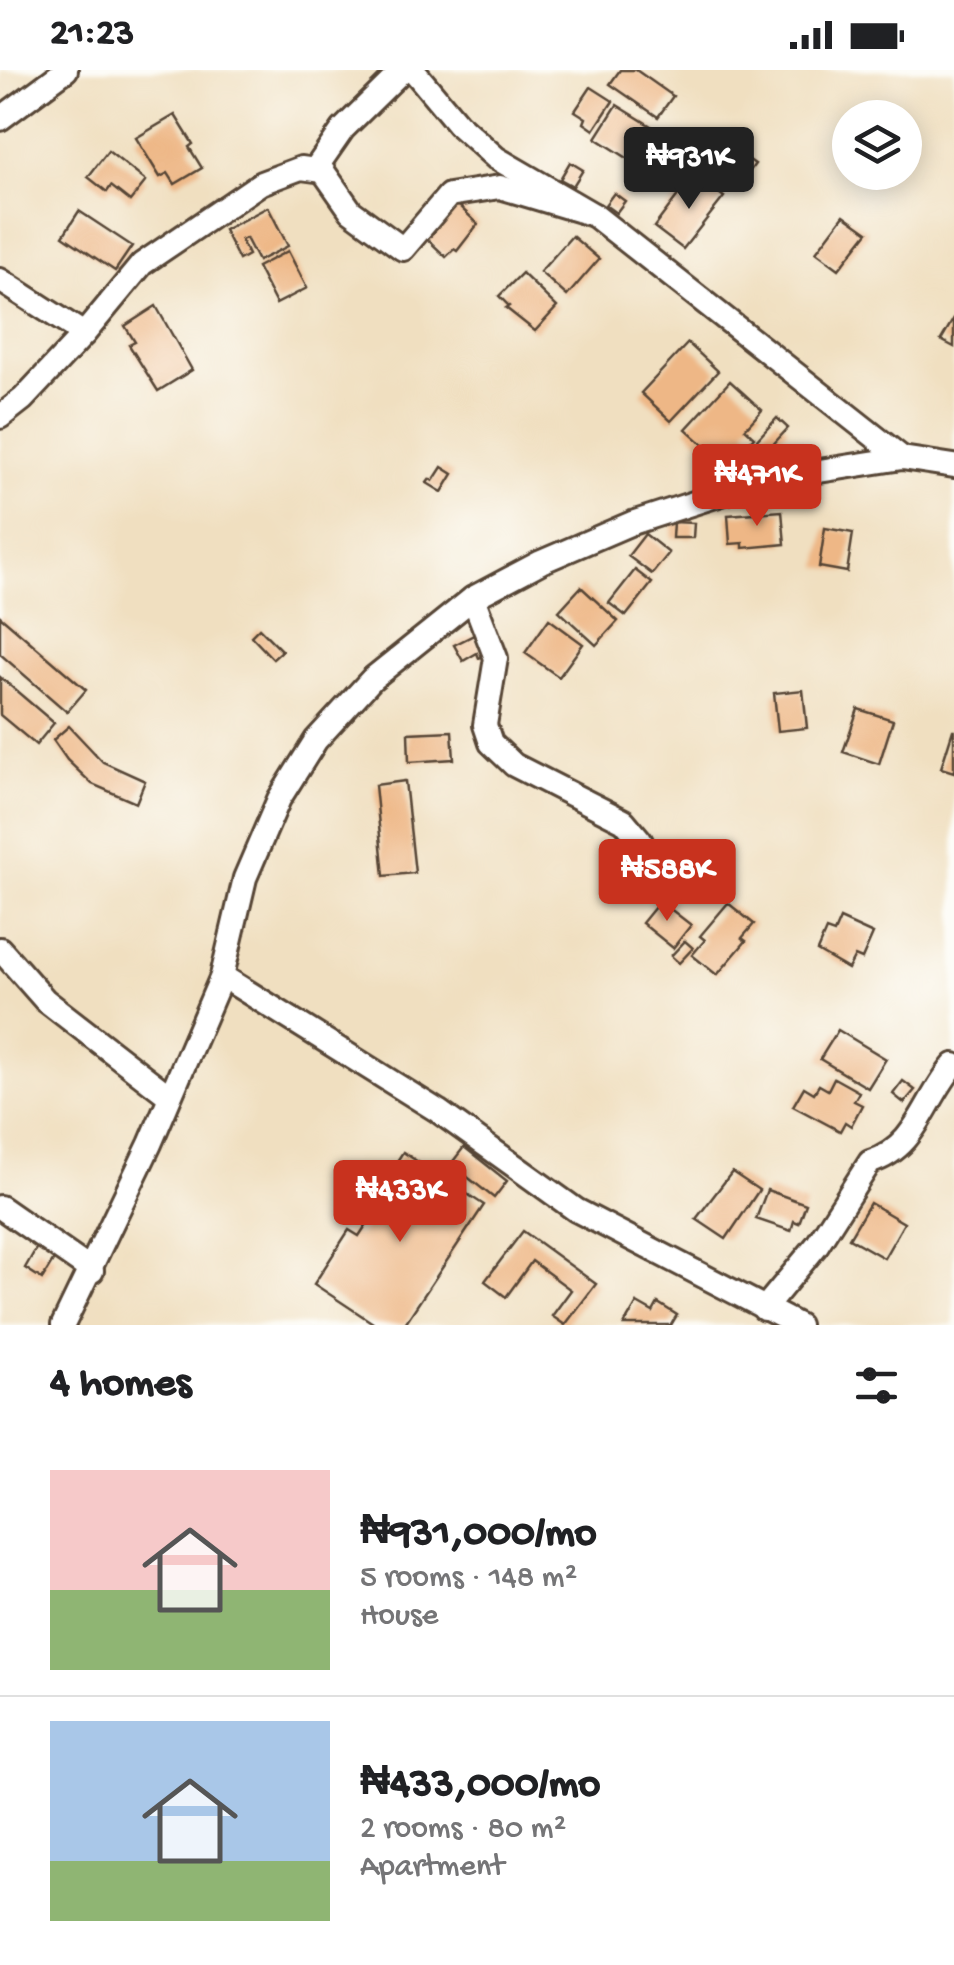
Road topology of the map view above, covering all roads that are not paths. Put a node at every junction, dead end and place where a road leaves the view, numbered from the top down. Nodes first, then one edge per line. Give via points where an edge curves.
1 (66, 70) edge
2 (403, 70) edge
3 (413, 70) edge
4 (0, 120) edge
5 (316, 168) junction
6 (594, 215) junction
7 (0, 280) edge
8 (84, 334) junction
9 (0, 417) edge
10 (902, 458) junction
11 (954, 466) edge
12 (472, 598) junction
13 (657, 873) dead end
14 (0, 950) edge
15 (222, 976) junction
16 (954, 1065) edge
17 (169, 1096) junction
18 (0, 1207) edge
19 (92, 1270) junction
20 (764, 1309) junction
21 (63, 1325) edge
22 (798, 1325) edge

1 - 4 street
2 - 5 street via 343,129
3 - 6 street via 496,158
5 - 6 street via 351,210 403,249 450,196 466,192 500,187
5 - 8 street via 261,184 142,264
6 - 10 street
7 - 8 street
8 - 9 street
10 - 11 street
10 - 12 street via 768,479 632,523
12 - 13 street via 496,658 485,725 490,744 514,765 624,820
12 - 15 street via 372,679 316,740 280,798 245,878
14 - 17 street via 45,1000
15 - 17 street
15 - 20 street via 438,1111 576,1210
16 - 20 street via 911,1136 870,1162
17 - 19 street
18 - 19 street
19 - 21 street
20 - 22 street

